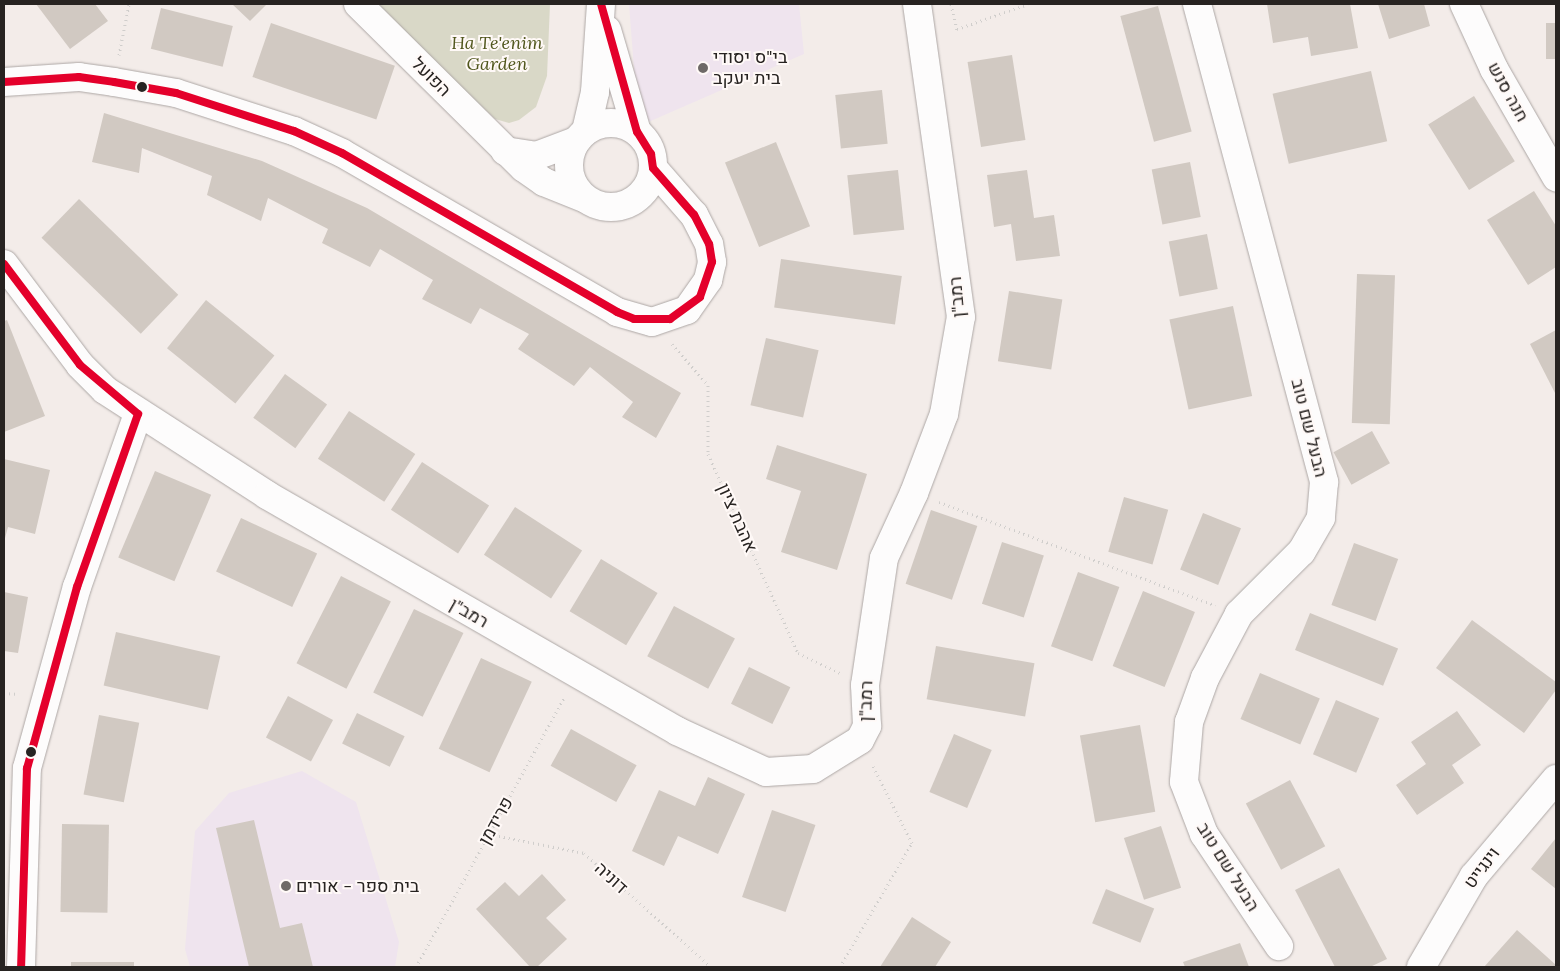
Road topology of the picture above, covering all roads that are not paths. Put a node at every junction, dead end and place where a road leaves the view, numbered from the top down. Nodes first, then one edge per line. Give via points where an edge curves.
1 (358, 4) edge
2 (917, 4) edge
3 (1197, 4) edge
4 (1464, 4) edge
5 (602, 7) edge
6 (4, 82) edge
7 (637, 132) junction
8 (581, 136) junction
9 (505, 151) junction
10 (653, 168) junction
11 (1556, 177) edge
12 (586, 199) junction
13 (634, 200) junction
14 (709, 244) junction
15 (4, 264) edge
16 (138, 414) junction
17 (1556, 779) edge
18 (1279, 946) dead end
19 (22, 967) edge
20 (1421, 967) edge

1 - 9 street, הפועל
2 - 16 street, רמב"ן via 961,317 944,414 914,493 884,558 866,686 867,726 860,740 813,769 766,772 677,731 576,676 267,496
3 - 18 street, הבעל שם טוב via 1324,482 1321,518 1301,552 1239,614 1205,678 1189,722 1184,782 1204,834
4 - 11 street, חנה סנש via 1494,69
5 - 7 street
5 - 8 street via 594,92
6 - 14 street via 79,77 114,82 176,93 294,131 342,153 616,312 652,322 687,310 700,297 710,271
7 - 8 street via 611,123
7 - 10 street via 652,154
8 - 9 street via 536,156
8 - 12 street via 568,166 577,190
9 - 12 street, הפועל via 544,182
10 - 13 street via 650,181
10 - 14 street via 694,215
12 - 13 street via 610,207
13 - 14 street via 656,203 679,213
15 - 16 street, רמב"ן via 80,365
16 - 19 street via 77,587 27,768
17 - 20 street, וינגייט via 1474,876

